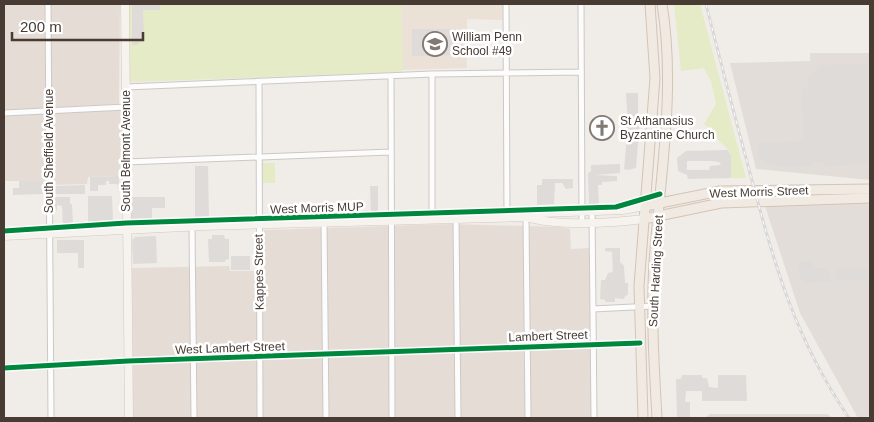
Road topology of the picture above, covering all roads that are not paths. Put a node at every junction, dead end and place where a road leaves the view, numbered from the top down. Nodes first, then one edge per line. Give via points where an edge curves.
1 (48, 4) edge
2 (125, 4) edge
3 (506, 4) edge
4 (581, 4) edge
5 (650, 4) edge
6 (662, 4) edge
7 (581, 72) junction
8 (432, 74) junction
9 (507, 74) junction
10 (391, 76) junction
11 (259, 81) junction
12 (126, 87) junction
13 (126, 107) junction
14 (49, 110) junction
15 (4, 113) edge
16 (390, 152) junction
17 (258, 157) junction
18 (126, 162) junction
19 (870, 189) edge
20 (870, 198) edge
21 (659, 204) junction
22 (645, 206) junction
23 (582, 211) junction
24 (592, 211) junction
25 (658, 215) junction
26 (507, 217) junction
27 (529, 217) junction
28 (432, 218) junction
29 (456, 218) junction
30 (644, 219) junction
31 (390, 220) junction
32 (324, 222) junction
33 (582, 222) junction
34 (592, 222) junction
35 (258, 224) junction
36 (192, 227) junction
37 (127, 230) junction
38 (50, 233) junction
39 (4, 236) edge
40 (639, 306) junction
41 (653, 306) junction
42 (593, 309) junction
43 (640, 343) junction
44 (594, 345) junction
45 (528, 347) junction
46 (457, 350) junction
47 (391, 352) junction
48 (326, 354) junction
49 (260, 356) junction
50 (193, 359) junction
51 (128, 361) junction
52 (51, 365) junction
53 (4, 368) edge
54 (52, 418) edge
55 (129, 418) edge
56 (194, 418) edge
57 (260, 418) edge
58 (326, 418) edge
59 (392, 418) edge
60 (458, 418) edge
61 (528, 418) edge
62 (594, 418) edge
63 (643, 418) edge
64 (656, 418) edge

1 - 14 street, South Sheffield Avenue
2 - 12 main road, South Belmont Avenue
3 - 9 street
4 - 7 street
5 - 22 main road, South Harding Street via 655,78
6 - 21 main road, South Harding Street via 668,78
7 - 9 street
7 - 23 street
8 - 9 street
8 - 10 street
8 - 28 street
9 - 26 street
10 - 11 street
10 - 16 street
11 - 12 street
11 - 17 street, Kappes Street
12 - 13 main road, South Belmont Avenue
13 - 14 street
13 - 18 main road, South Belmont Avenue
14 - 15 street
14 - 38 street, South Sheffield Avenue
16 - 17 street
16 - 31 street
17 - 18 street
17 - 35 street, Kappes Street
18 - 37 main road, South Belmont Avenue
19 - 21 main road, West Morris Street via 729,191
20 - 25 main road, West Morris Street via 730,202
21 - 22 main road, West Morris Street
21 - 25 main road, South Harding Street
22 - 24 main road, West Morris Street
22 - 30 main road, South Harding Street
23 - 24 main road, West Morris Street
23 - 27 main road, West Morris Street via 542,213
23 - 33 street
24 - 34 street
25 - 30 main road, West Morris Street
25 - 41 main road, South Harding Street
26 - 27 main road, West Morris Street
26 - 29 main road, West Morris Street
27 - 33 main road, West Morris Street via 540,221
27 - 45 street
28 - 29 main road, West Morris Street
28 - 31 main road, West Morris Street
29 - 46 street
30 - 34 main road, West Morris Street
30 - 40 main road, South Harding Street
31 - 32 main road, West Morris Street
31 - 47 street
32 - 35 main road, West Morris Street
32 - 48 street
33 - 34 main road, West Morris Street
34 - 42 street
35 - 36 main road, West Morris Street
35 - 49 street, Kappes Street
36 - 37 main road, West Morris Street
36 - 50 street
37 - 38 main road, West Morris Street
37 - 51 main road, South Belmont Avenue
38 - 39 main road, West Morris Street
38 - 52 street, South Sheffield Avenue
40 - 41 street
40 - 42 street
40 - 43 main road, South Harding Street
41 - 64 main road, South Harding Street
42 - 44 street
43 - 44 street, Lambert Street
43 - 63 main road, South Harding Street
44 - 45 street, Lambert Street
44 - 62 street
45 - 46 street, Lambert Street
45 - 61 street
46 - 47 street, West Lambert Street
46 - 60 street
47 - 48 street, West Lambert Street
47 - 59 street
48 - 49 street, West Lambert Street
48 - 58 street
49 - 50 street, West Lambert Street
49 - 57 street, Kappes Street
50 - 51 street, West Lambert Street
50 - 56 street
51 - 52 street, West Lambert Street
51 - 55 main road, South Belmont Avenue
52 - 53 street, West Lambert Street
52 - 54 street, South Sheffield Avenue

